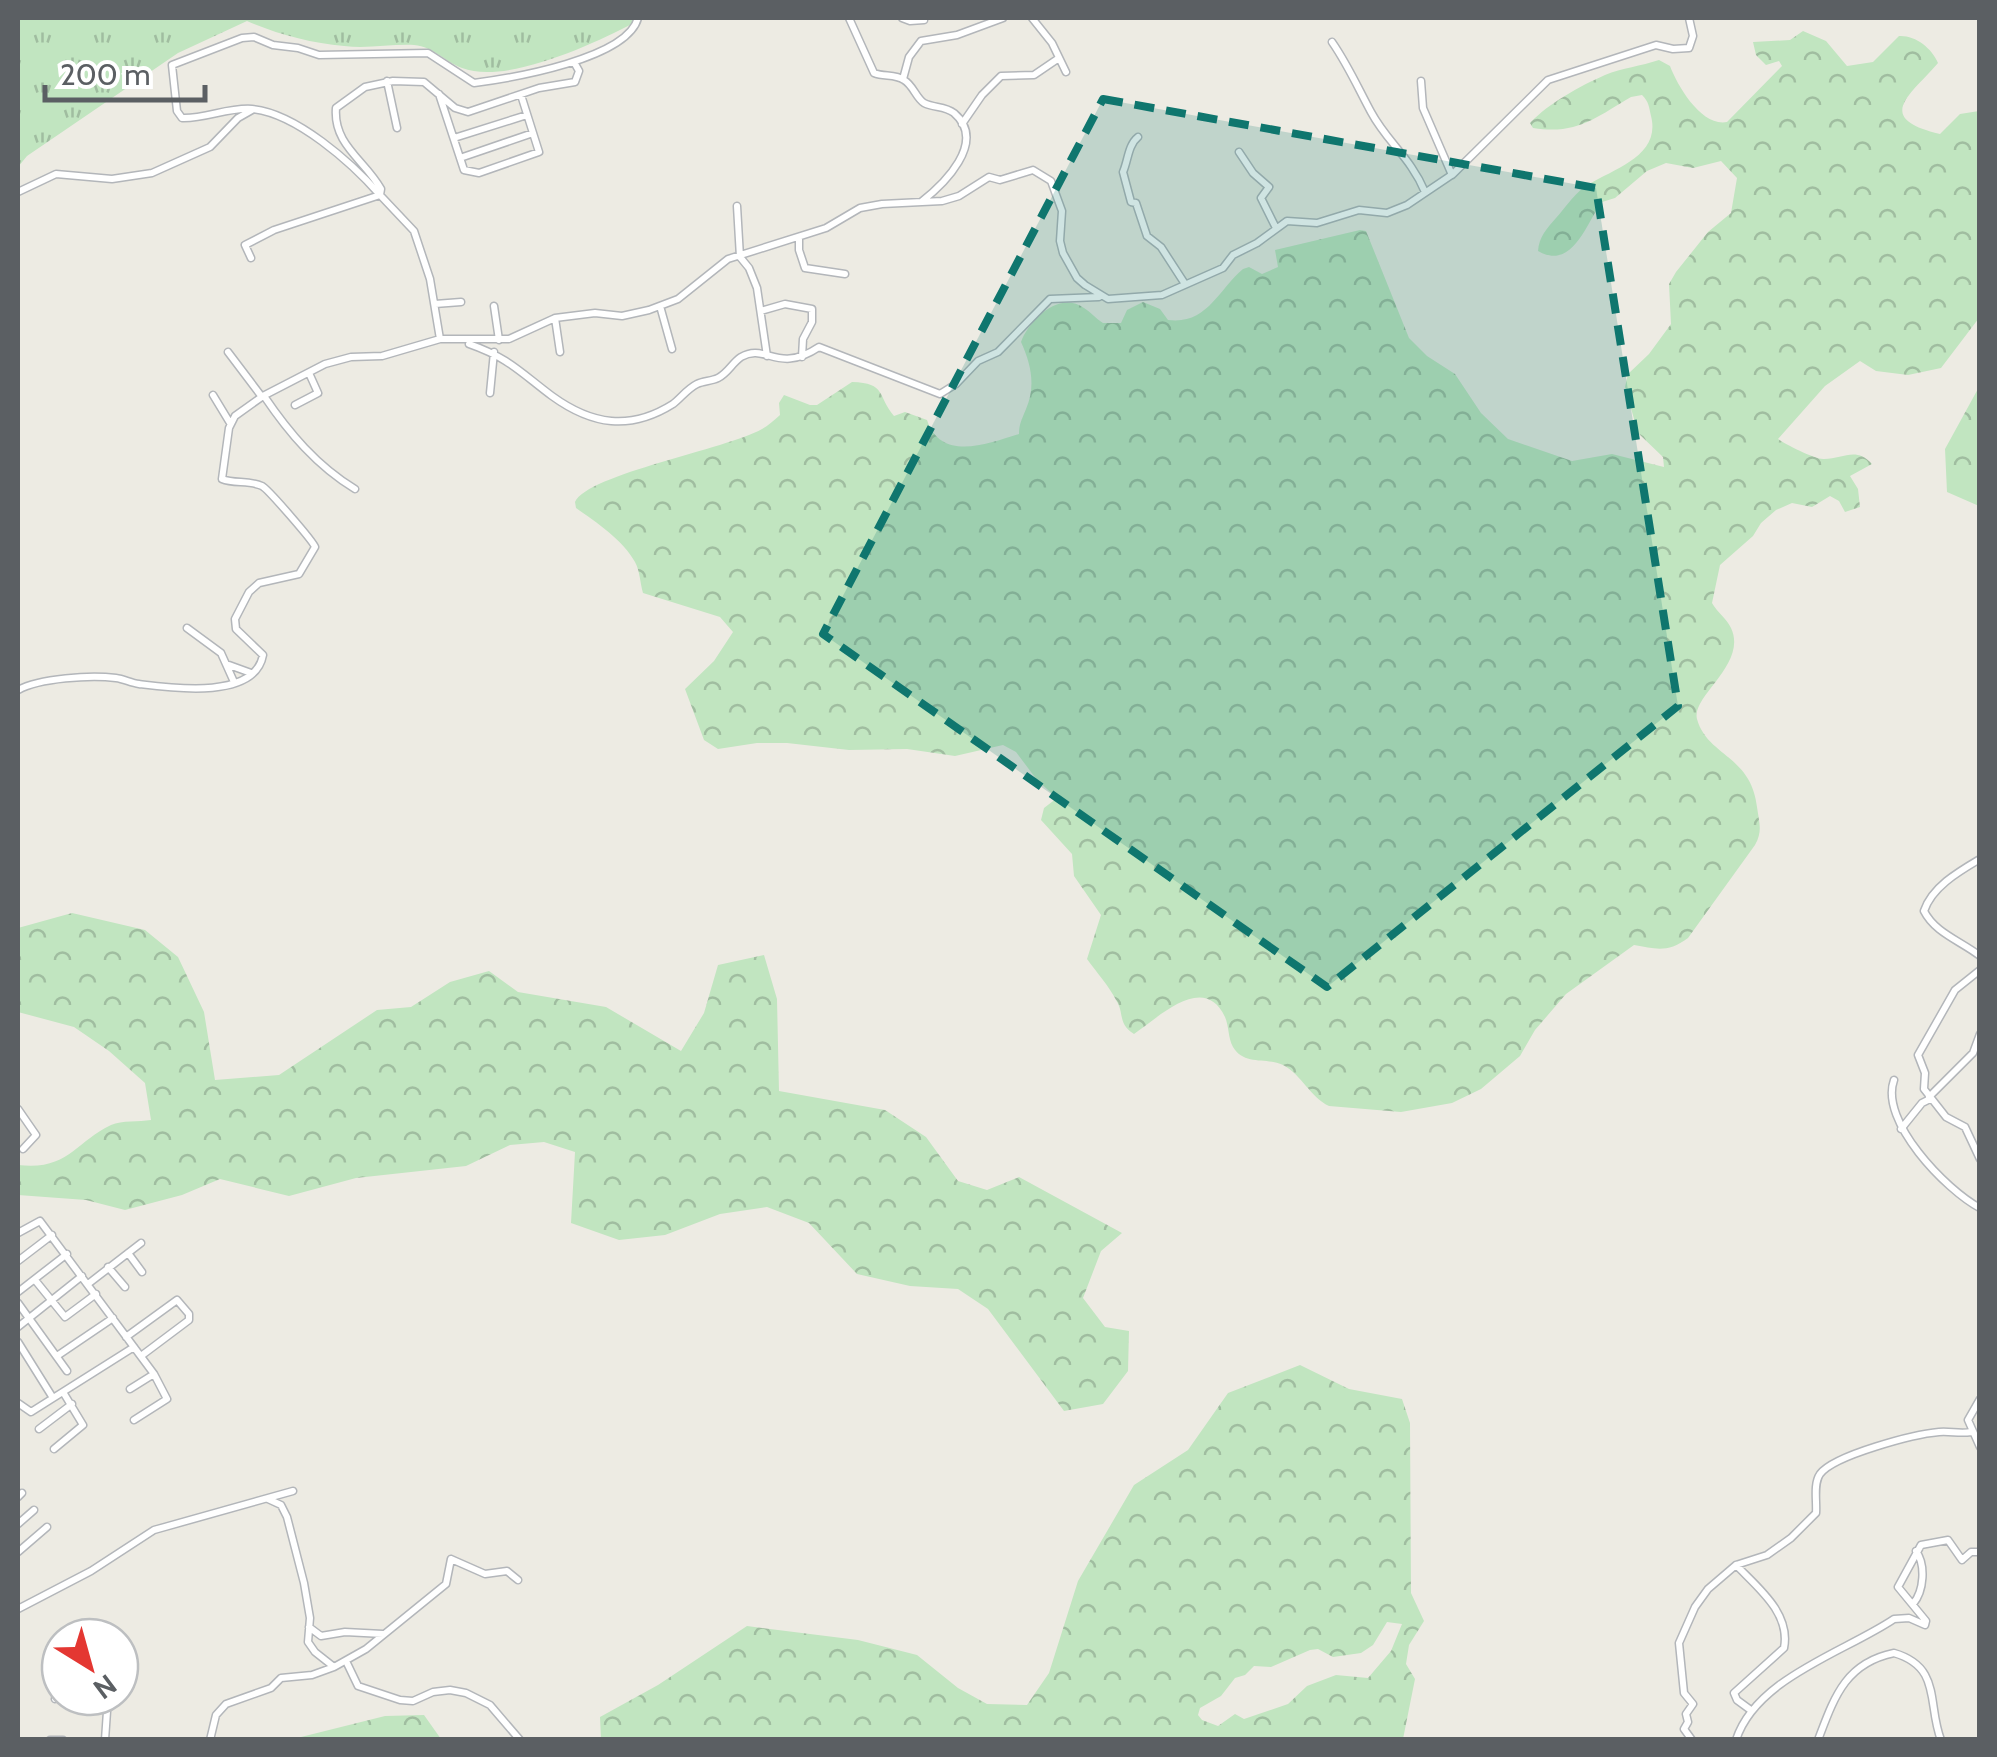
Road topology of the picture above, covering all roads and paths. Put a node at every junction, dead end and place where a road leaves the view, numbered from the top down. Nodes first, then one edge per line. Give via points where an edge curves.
1 (638, 18) edge
2 (849, 18) edge
3 (902, 18) edge
4 (1003, 18) edge
5 (1688, 18) edge
6 (924, 19) edge
7 (1034, 19) edge
8 (927, 39) junction
9 (1332, 42) dead end
10 (1059, 58) junction
11 (574, 62) junction
12 (1066, 72) dead end
13 (903, 79) junction
14 (387, 81) junction
15 (1421, 82) dead end
16 (438, 93) junction
17 (520, 94) junction
18 (253, 109) junction
19 (468, 112) junction
20 (527, 115) junction
21 (447, 119) junction
22 (962, 124) junction
23 (398, 128) dead end
24 (533, 133) junction
25 (1138, 137) dead end
26 (454, 138) junction
27 (1239, 152) dead end
28 (460, 158) junction
29 (1452, 175) junction
30 (18, 192) edge
31 (1425, 192) junction
32 (380, 195) junction
33 (920, 203) junction
34 (737, 206) dead end
35 (1276, 228) junction
36 (799, 238) junction
37 (740, 257) junction
38 (251, 258) dead end
39 (845, 274) dead end
40 (1185, 284) junction
41 (1108, 299) junction
42 (461, 302) dead end
43 (435, 304) junction
44 (494, 306) dead end
45 (660, 306) junction
46 (761, 311) junction
47 (555, 318) junction
48 (440, 340) junction
49 (499, 340) junction
50 (463, 342) junction
51 (672, 349) dead end
52 (228, 352) dead end
53 (494, 352) junction
54 (560, 352) dead end
55 (768, 356) junction
56 (802, 359) junction
57 (308, 373) junction
58 (490, 392) dead end
59 (214, 395) dead end
60 (263, 396) junction
61 (294, 405) dead end
62 (230, 423) junction
63 (355, 490) dead end
64 (187, 628) dead end
65 (228, 665) junction
66 (251, 673) junction
67 (234, 682) junction
68 (18, 690) edge
69 (1980, 860) edge
70 (1980, 956) edge
71 (1980, 970) edge
72 (1980, 1034) edge
73 (1894, 1080) dead end
74 (1930, 1098) junction
75 (18, 1109) edge
76 (27, 1122) junction
77 (18, 1130) edge
78 (1900, 1130) junction
79 (23, 1149) dead end
80 (1980, 1159) edge
81 (1980, 1208) edge
82 (18, 1233) edge
83 (52, 1234) junction
84 (141, 1243) dead end
85 (128, 1253) junction
86 (67, 1254) junction
87 (18, 1261) edge
88 (108, 1267) junction
89 (142, 1272) dead end
90 (82, 1276) junction
91 (35, 1280) junction
92 (88, 1284) junction
93 (125, 1287) dead end
94 (18, 1292) edge
95 (96, 1294) junction
96 (52, 1298) junction
97 (18, 1303) edge
98 (29, 1318) junction
99 (113, 1318) junction
100 (18, 1327) edge
101 (126, 1337) junction
102 (18, 1342) edge
103 (134, 1348) junction
104 (58, 1356) junction
105 (142, 1356) junction
106 (68, 1371) dead end
107 (154, 1374) junction
108 (130, 1389) dead end
109 (62, 1392) junction
110 (54, 1398) junction
111 (1980, 1398) edge
112 (72, 1404) junction
113 (18, 1405) edge
114 (134, 1420) dead end
115 (39, 1429) dead end
116 (1971, 1432) junction
117 (1980, 1448) edge
118 (54, 1449) dead end
119 (293, 1490) dead end
120 (268, 1499) junction
121 (34, 1510) dead end
122 (18, 1524) edge
123 (47, 1527) dead end
124 (1916, 1551) junction
125 (18, 1552) edge
126 (1980, 1552) edge
127 (1736, 1565) junction
128 (518, 1580) dead end
129 (1913, 1604) junction
130 (18, 1609) edge
131 (309, 1627) junction
132 (384, 1634) junction
133 (346, 1661) junction
134 (334, 1667) junction
135 (1752, 1711) junction
136 (50, 1740) edge
137 (63, 1740) edge
138 (210, 1740) edge
139 (520, 1740) edge
140 (1692, 1740) edge
141 (1736, 1740) edge
142 (1818, 1740) edge
143 (1941, 1740) edge

1 - 11 street via 629,34
2 - 13 street via 874,73
3 - 6 street
4 - 8 street
5 - 29 street via 1689,48 1646,47 1548,80
6 - 8 street
7 - 10 street
8 - 13 street via 908,57
9 - 31 street
10 - 12 street
10 - 22 street via 1034,75 1002,76
11 - 17 street via 575,82
11 - 18 street via 474,82 428,53 318,55 248,37 172,65 182,118
13 - 22 street
14 - 16 street via 424,82
14 - 23 street
14 - 32 street via 355,92 334,114 348,151 376,180
15 - 29 street via 1424,108
16 - 19 street
16 - 21 street
17 - 19 street
17 - 20 street
18 - 30 street via 210,148 152,173 112,180 56,174
18 - 32 street via 314,136
19 - 21 street
20 - 24 street
20 - 26 street
21 - 26 street
22 - 33 street via 958,164
24 - 28 street
24 - 28 street via 539,152 479,173 464,170
25 - 40 street via 1123,172 1131,202 1147,236
26 - 28 street
27 - 35 street via 1269,187 1262,198
29 - 31 street
31 - 35 street via 1388,213 1359,210
32 - 38 street via 274,230 245,245
32 - 43 street via 414,231
33 - 36 street via 860,208
33 - 41 street via 959,196 988,177 1040,172 1058,195 1063,253 1077,278
34 - 37 street
35 - 40 street via 1222,268
36 - 37 street
36 - 39 street via 805,268
37 - 45 street
37 - 46 street
40 - 41 street via 1162,295
41 - 56 street via 1050,299 998,352 978,360 940,394 819,347
42 - 43 street
43 - 48 street
44 - 49 street
45 - 47 street via 627,315
45 - 51 street
46 - 55 street
46 - 56 street via 785,304 812,310
47 - 49 street
47 - 54 street
48 - 50 street
48 - 57 street via 340,359
49 - 50 street
50 - 53 street
52 - 60 street
53 - 55 street via 566,404 608,423 659,411 695,385 717,379 744,355
53 - 58 street
55 - 56 street
57 - 60 street
57 - 61 street via 318,393
59 - 62 street
60 - 62 street
60 - 63 street via 328,472
62 - 66 street via 222,479 267,489 314,540 299,574 254,587 235,619 236,629 263,654
64 - 65 street via 220,651
65 - 66 street
65 - 67 street
66 - 67 street
67 - 68 street via 210,690 108,678 37,682
69 - 70 street via 1954,874 1924,911 1953,941
71 - 74 street via 1955,990 1918,1050
72 - 74 street via 1973,1053
73 - 78 street via 1890,1099
74 - 78 street
74 - 80 street via 1946,1117 1966,1126
75 - 76 street
76 - 77 street
76 - 79 street via 35,1138
78 - 81 street via 1946,1184
82 - 83 street via 38,1220
83 - 86 street
83 - 87 street
84 - 85 street
85 - 88 street
85 - 89 street
86 - 90 street
86 - 91 street
88 - 92 street
88 - 93 street
90 - 92 street
90 - 96 street
91 - 94 street
91 - 96 street
92 - 95 street
95 - 96 street via 65,1317
95 - 99 street
96 - 98 street
97 - 98 street
98 - 100 street
98 - 104 street
99 - 101 street
99 - 104 street
101 - 103 street
101 - 105 street via 177,1300 182,1303 189,1320
102 - 110 street
103 - 105 street
103 - 109 street
104 - 106 street
105 - 107 street
107 - 108 street
107 - 114 street via 166,1399
109 - 110 street
109 - 112 street
110 - 113 street via 32,1412
111 - 116 street via 1970,1410
112 - 115 street
112 - 118 street via 83,1424
116 - 117 street
116 - 127 street via 1902,1439 1828,1468 1819,1475 1816,1513 1768,1555
119 - 120 street
120 - 130 street via 154,1530
120 - 131 street via 287,1517
121 - 122 street
123 - 125 street
124 - 126 street via 1942,1540 1962,1560
124 - 129 street via 1923,1565
124 - 129 street via 1898,1587
127 - 135 street via 1771,1602 1786,1642 1734,1693
127 - 140 street via 1708,1589 1679,1643 1684,1693 1693,1704 1684,1729
128 - 132 street via 507,1571 484,1574 451,1558 446,1584
129 - 135 street via 1925,1625 1894,1619 1814,1664
131 - 132 street via 320,1636
131 - 134 street via 312,1648
132 - 133 street
133 - 134 street
133 - 139 street via 358,1686 400,1700 450,1690 483,1700
134 - 138 street via 282,1678 226,1704
135 - 141 street
136 - 137 street
142 - 143 street via 1839,1688 1868,1663 1894,1653 1917,1664 1930,1682

